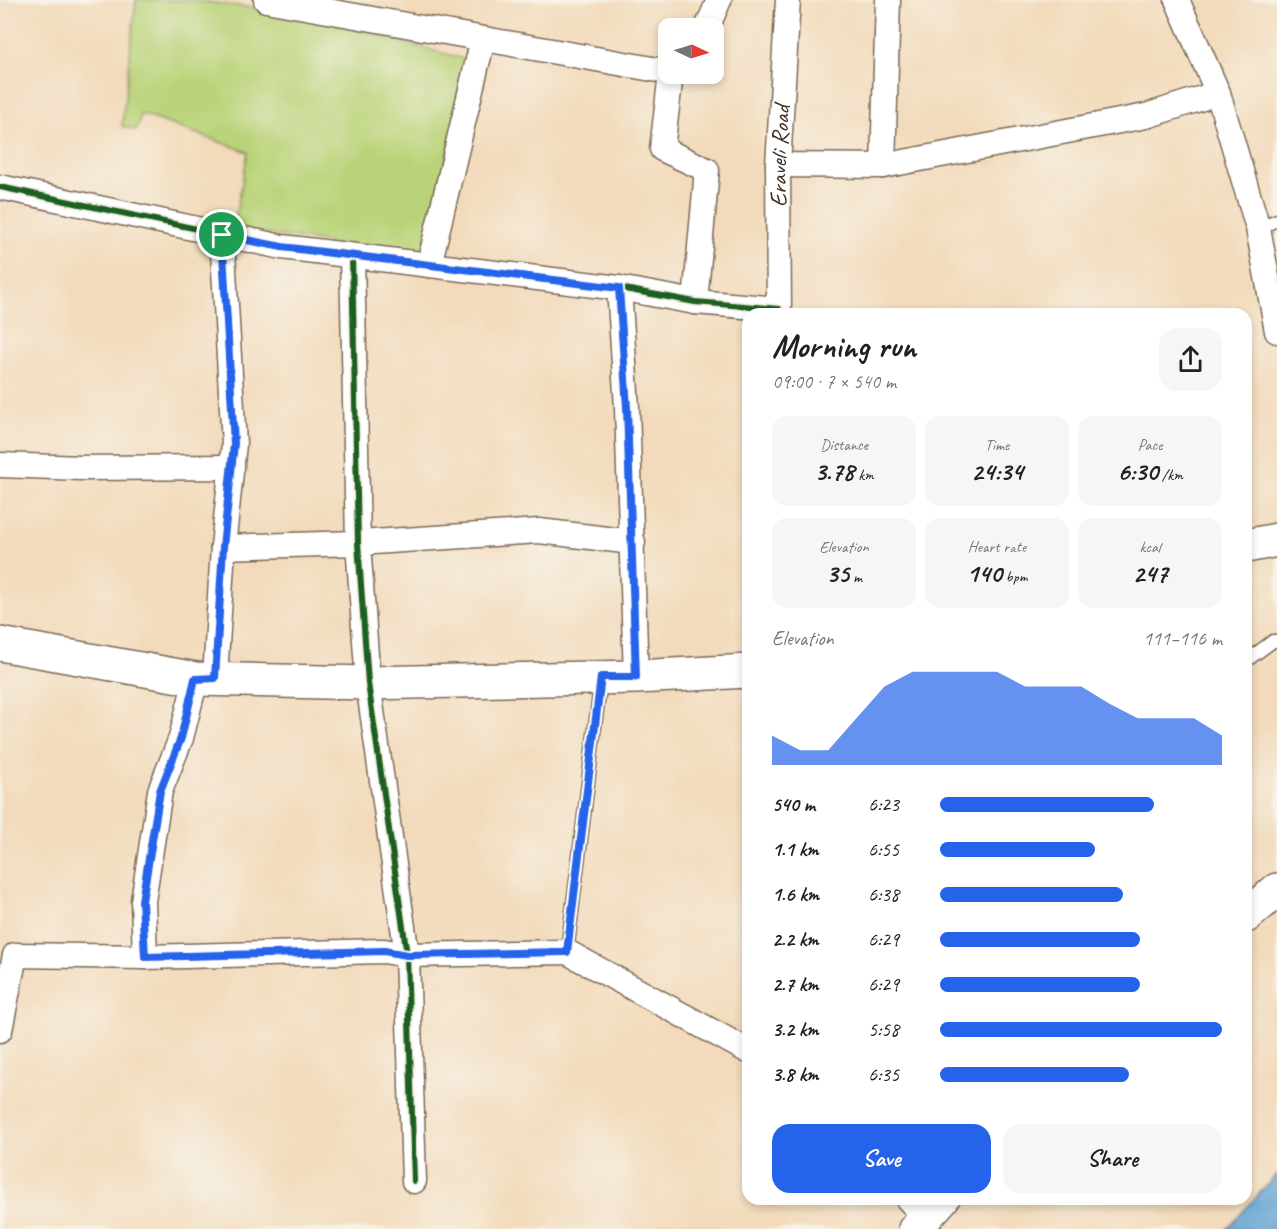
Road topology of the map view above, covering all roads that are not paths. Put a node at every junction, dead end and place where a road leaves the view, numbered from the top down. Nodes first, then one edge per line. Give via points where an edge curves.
1 (266, 0) edge
2 (719, 0) edge
3 (788, 0) edge
4 (888, 0) edge
5 (1177, 0) edge
6 (711, 18) edge
7 (483, 39) junction
8 (658, 71) edge
9 (669, 84) edge
10 (1218, 93) junction
11 (778, 165) junction
12 (883, 166) junction
13 (0, 187) edge
14 (1267, 224) edge
15 (222, 235) junction
16 (352, 256) junction
17 (429, 265) junction
18 (619, 288) junction
19 (695, 302) junction
20 (751, 308) edge
21 (779, 308) edge
22 (1277, 331) edge
23 (0, 465) edge
24 (232, 467) junction
25 (1277, 540) edge
26 (633, 542) junction
27 (358, 543) junction
28 (1252, 545) edge
29 (223, 547) junction
30 (1277, 641) edge
31 (0, 644) edge
32 (1252, 657) edge
33 (742, 671) edge
34 (601, 677) junction
35 (636, 677) junction
36 (205, 678) junction
37 (368, 683) junction
38 (1277, 890) edge
39 (1252, 911) edge
40 (567, 952) junction
41 (407, 955) junction
42 (145, 957) junction
43 (0, 1030) edge
44 (742, 1048) edge
45 (414, 1181) dead end

1 - 7 street
2 - 6 street
3 - 11 street, Eraveli Road
4 - 12 street
5 - 10 street
7 - 8 street
7 - 17 street
9 - 19 street via 662,149 707,170
10 - 12 street via 1146,116
10 - 14 street
11 - 12 street
11 - 21 street, Eraveli Road
13 - 15 street
14 - 22 street
15 - 16 street
15 - 24 street
16 - 17 street
16 - 27 street
17 - 18 street
18 - 19 street
18 - 26 street
19 - 20 street
23 - 24 street
24 - 29 street
25 - 28 street
26 - 27 street via 539,531
26 - 35 street
27 - 29 street
27 - 37 street
29 - 36 street
30 - 32 lane
31 - 36 street
33 - 35 street
34 - 35 street
34 - 37 street
34 - 40 lane
36 - 37 street
36 - 42 street via 160,791 142,901
37 - 41 street
38 - 39 street
40 - 41 street
40 - 44 street
41 - 42 street via 384,951
41 - 45 street
42 - 43 street via 15,955

